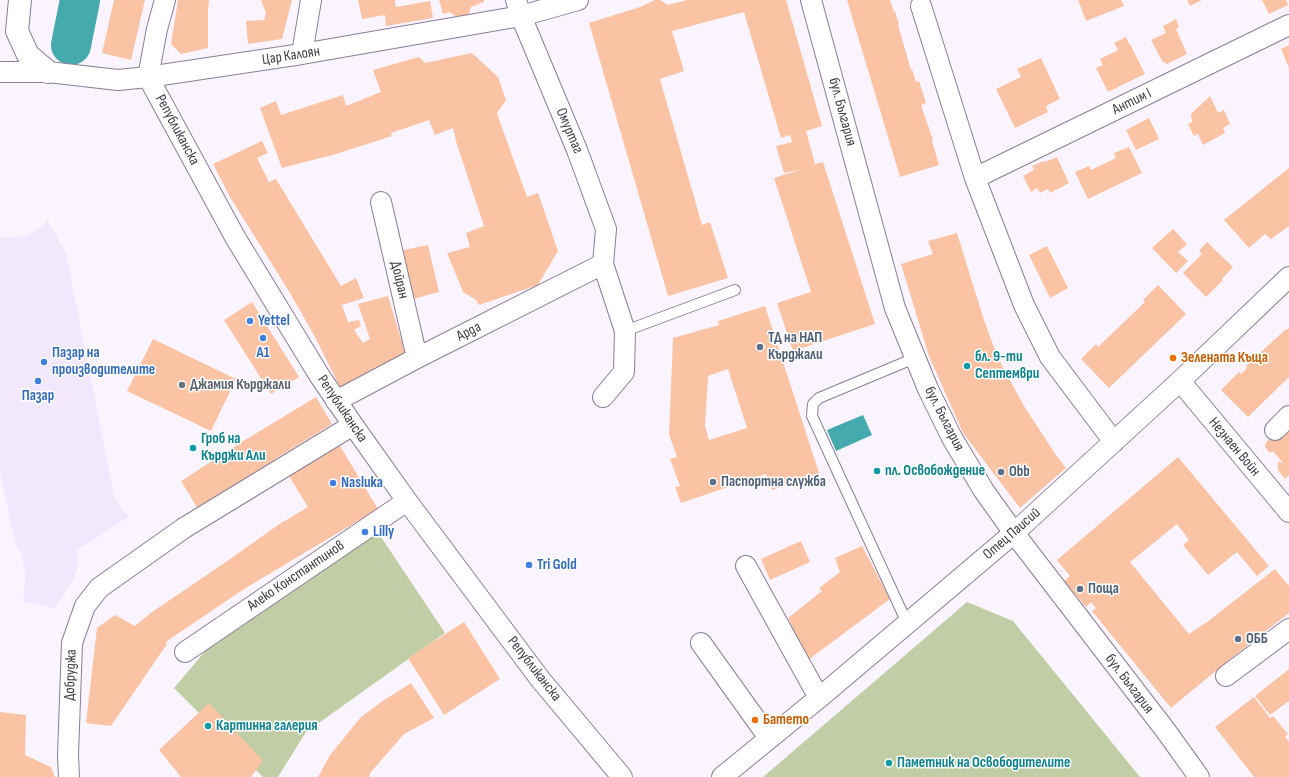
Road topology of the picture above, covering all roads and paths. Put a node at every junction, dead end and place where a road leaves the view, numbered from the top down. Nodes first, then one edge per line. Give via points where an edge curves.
1 (20, 0) edge
2 (164, 0) edge
3 (311, 0) edge
4 (578, 0) edge
5 (811, 0) edge
6 (921, 6) dead end
7 (519, 8) edge
8 (1289, 25) edge
9 (302, 54) junction
10 (0, 72) edge
11 (48, 72) junction
12 (148, 77) junction
13 (975, 178) junction
14 (381, 202) dead end
15 (603, 264) junction
16 (1289, 277) edge
17 (735, 290) dead end
18 (625, 331) junction
19 (417, 358) junction
20 (915, 358) junction
21 (1180, 381) junction
22 (603, 397) dead end
23 (336, 401) junction
24 (1289, 416) edge
25 (352, 425) junction
26 (1275, 430) dead end
27 (1114, 442) junction
28 (407, 501) junction
29 (1289, 512) edge
30 (1014, 533) junction
31 (746, 566) dead end
32 (907, 623) junction
33 (1289, 629) edge
34 (701, 643) dead end
35 (185, 652) dead end
36 (1226, 676) dead end
37 (819, 698) junction
38 (769, 738) junction
39 (70, 777) edge
40 (622, 777) edge
41 (722, 777) edge
42 (1199, 777) edge

1 - 11 main road via 17,31 28,55
2 - 12 street, Републиканска
3 - 9 street
4 - 7 street, Цар Калоян
5 - 20 street, бул. България via 895,308
6 - 13 street
7 - 9 street, Цар Калоян
7 - 15 street, Омуртаг via 606,229
8 - 13 street, Антим I
9 - 12 street, Цар Калоян
10 - 11 street, Цар Калоян
11 - 12 street, Цар Калоян via 118,80
12 - 23 street, Републиканска via 235,237
13 - 27 street via 1024,305 1050,357
14 - 19 street, Дойран
15 - 18 street
15 - 19 street, Арда
16 - 21 street, Отец Паисий
17 - 18 lane
18 - 22 street via 624,372
19 - 23 street, Арда
20 - 30 street, бул. България via 952,438 984,491
20 - 32 lane via 819,398 813,404 812,416
21 - 27 street, Отец Паисий
21 - 29 street, Незнаен Войн
23 - 25 street, Републиканска
24 - 26 street
25 - 28 street, Републиканска
25 - 39 street, Добруджа via 184,528 100,588 85,606 72,643 68,755
27 - 30 street, Отец Паисий
28 - 35 street, Алеко Константинов
28 - 40 street, Републиканска via 540,679
30 - 32 street, Отец Паисий
30 - 42 street, бул. България
31 - 37 street
32 - 37 street, Отец Паисий
33 - 36 street
34 - 38 street
37 - 38 street, Отец Паисий
38 - 41 street, Отец Паисий

